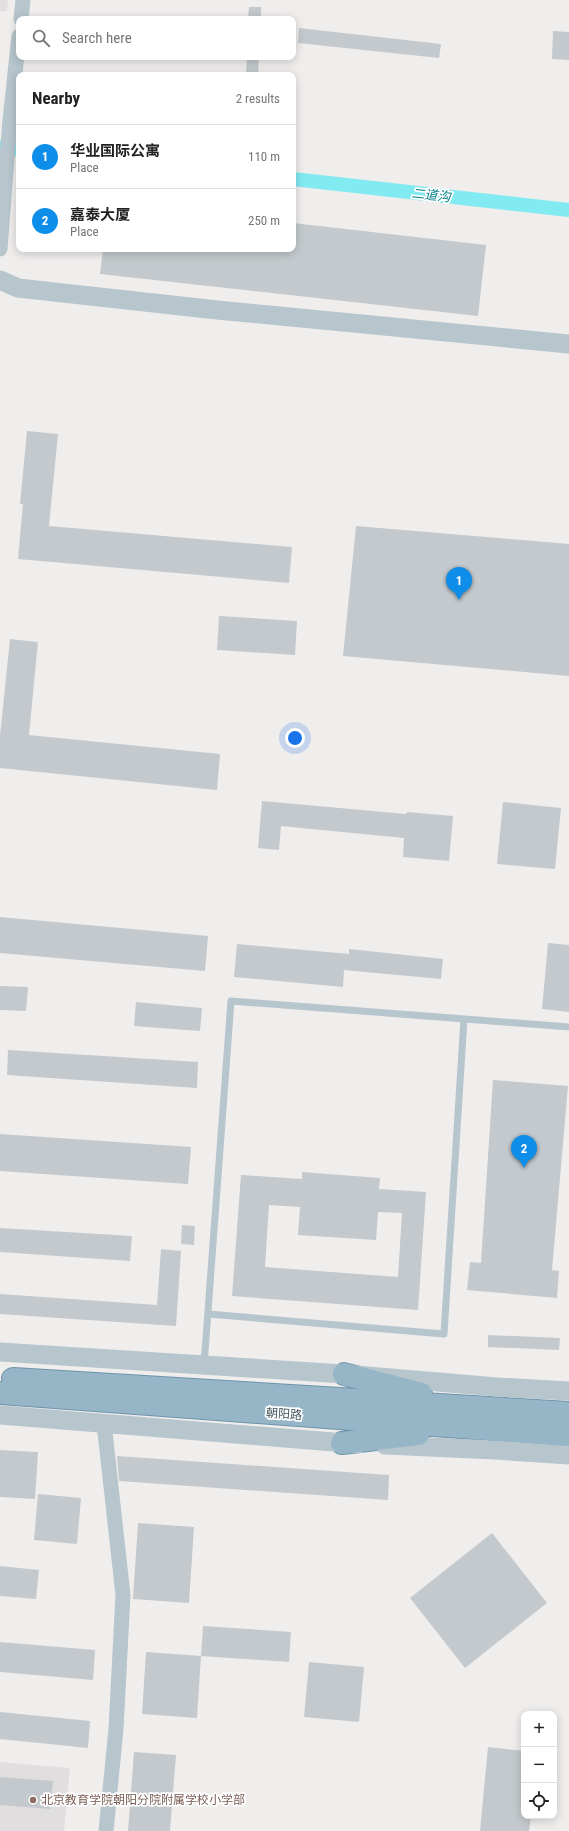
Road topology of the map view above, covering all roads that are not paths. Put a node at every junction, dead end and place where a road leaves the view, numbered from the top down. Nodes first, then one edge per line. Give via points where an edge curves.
1 (23, 0) edge
2 (21, 16) edge
3 (17, 60) edge
4 (3, 183) edge
5 (0, 249) edge
6 (0, 280) edge
7 (569, 344) edge
8 (464, 1019) junction
9 (569, 1026) edge
10 (208, 1314) junction
11 (0, 1352) edge
12 (204, 1365) junction
13 (344, 1374) junction
14 (0, 1378) edge
15 (0, 1392) edge
16 (569, 1392) edge
17 (468, 1406) junction
18 (569, 1413) edge
19 (0, 1415) edge
20 (104, 1423) junction
21 (467, 1428) junction
22 (569, 1435) edge
23 (342, 1443) junction
24 (569, 1455) edge
25 (106, 1831) edge

1 - 2 street
3 - 4 street
4 - 5 street
6 - 7 street via 26,289
8 - 9 lane
8 - 10 lane via 232,1001
8 - 10 lane via 444,1334
10 - 12 lane
11 - 12 street
12 - 13 street
13 - 16 street
13 - 17 highway
14 - 17 highway, 朝阳路
15 - 21 highway, 朝阳路
17 - 18 highway, 朝阳路
19 - 20 street, 朝阳路
20 - 23 street, 朝阳路
20 - 25 street via 123,1595 116,1729
21 - 22 highway, 朝阳路
21 - 23 highway
23 - 24 street, 朝阳路

